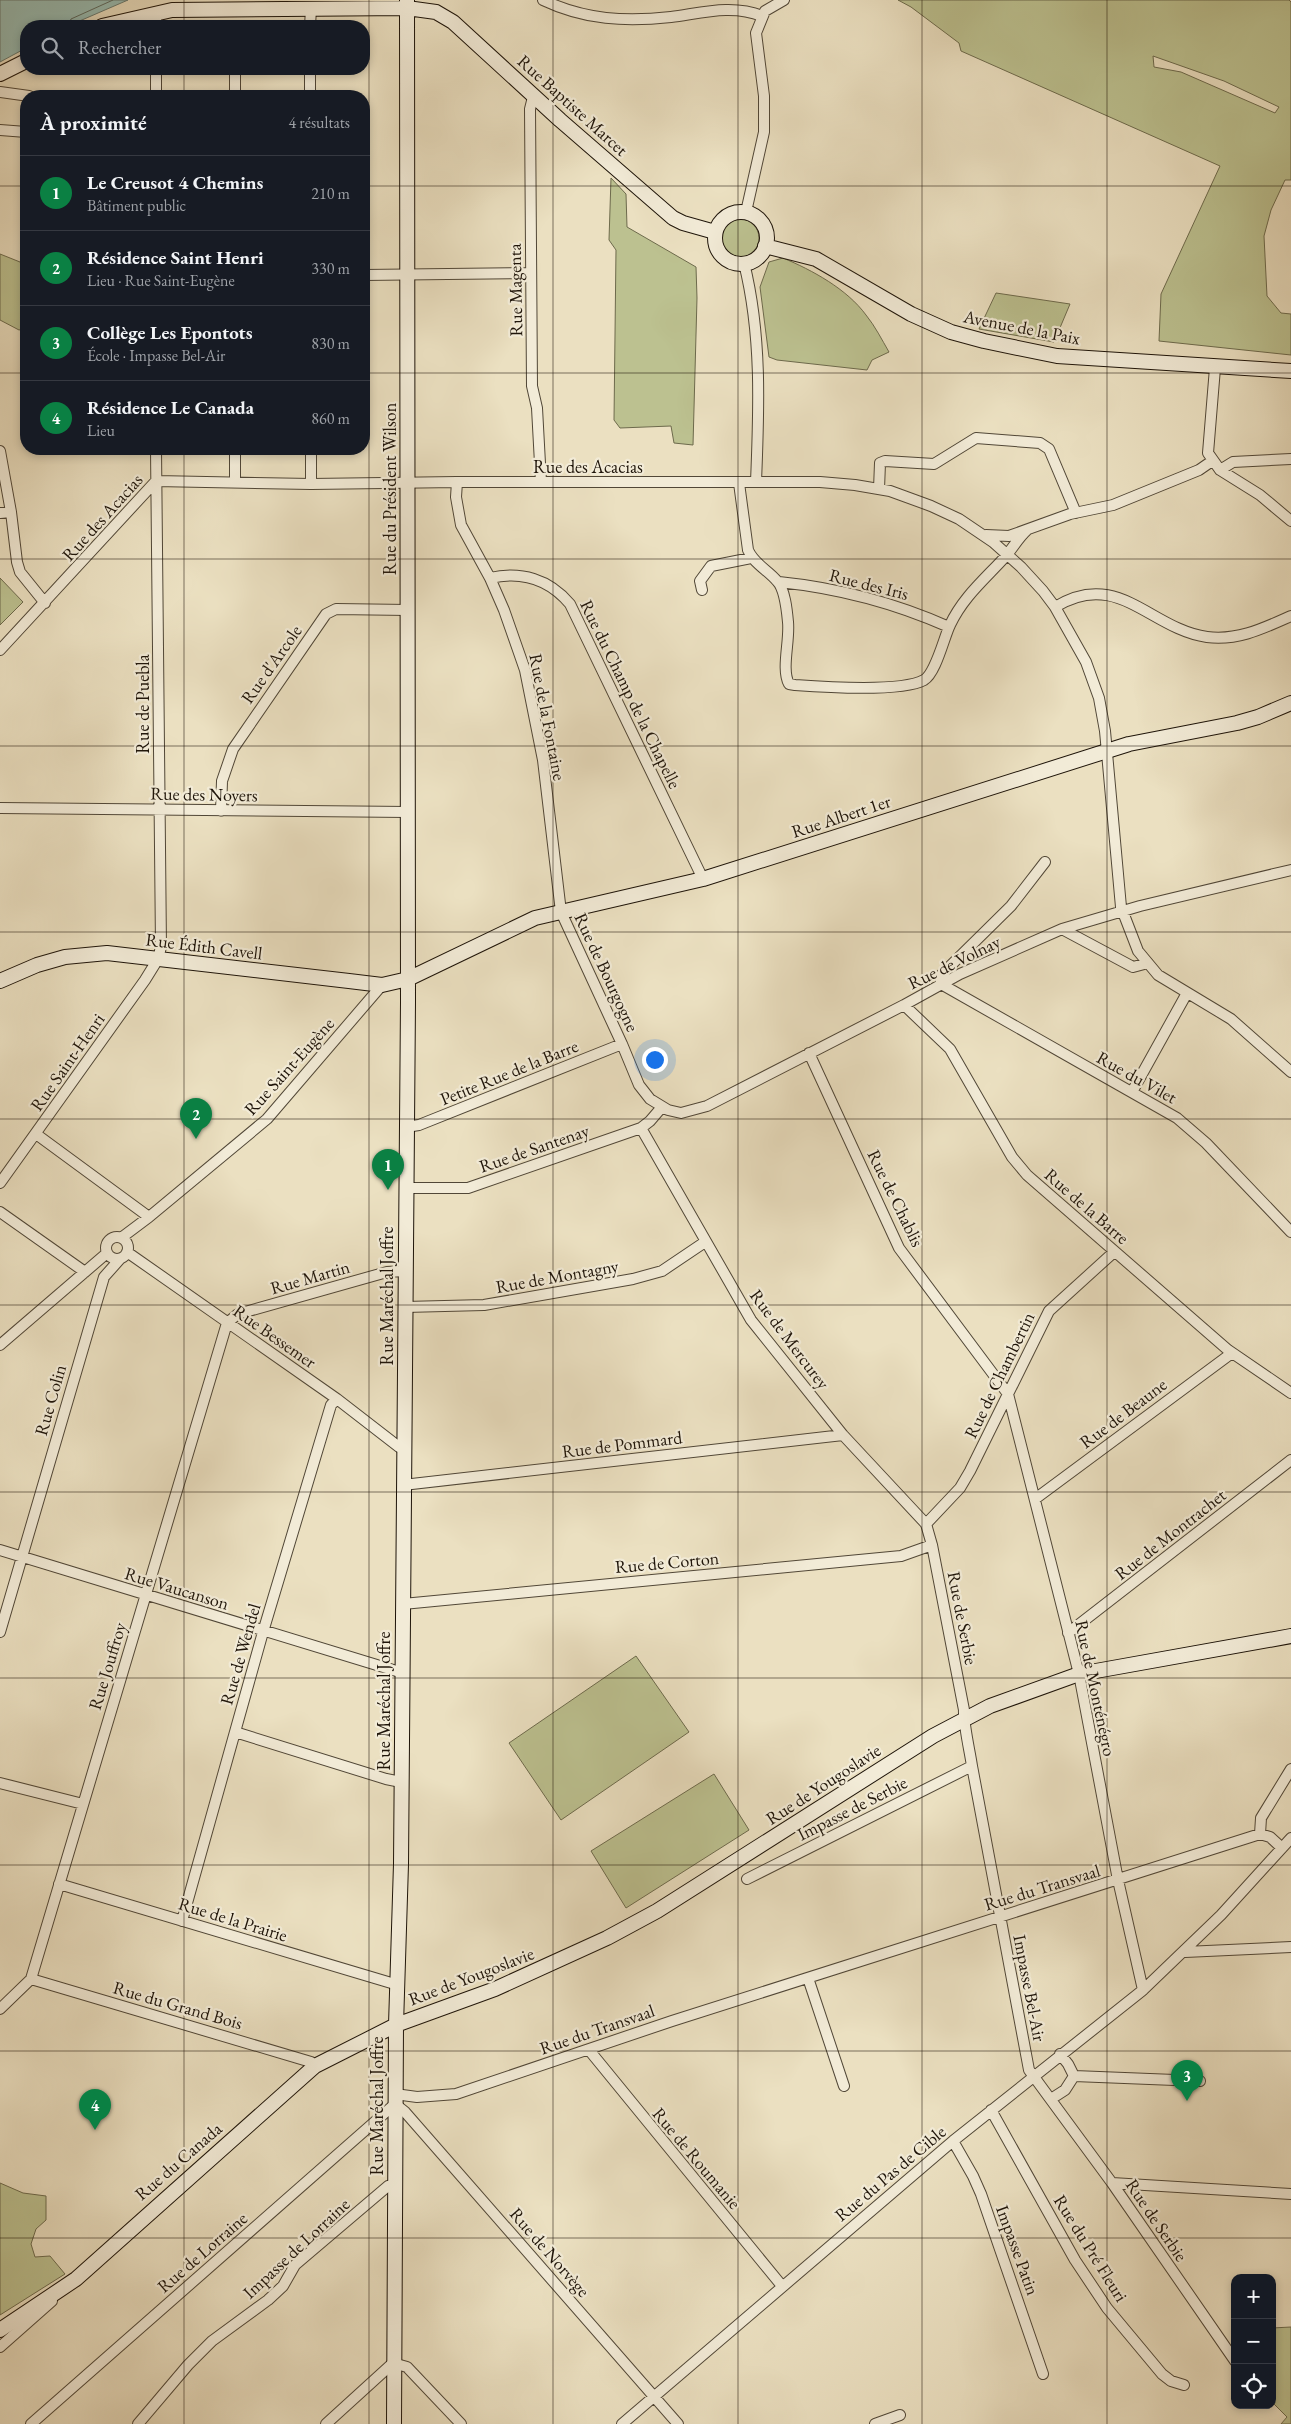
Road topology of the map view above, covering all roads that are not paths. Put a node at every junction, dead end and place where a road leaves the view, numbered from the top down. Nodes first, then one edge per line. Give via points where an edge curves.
1 (543, 0) edge
2 (784, 0) edge
3 (407, 4) edge
4 (311, 9) junction
5 (762, 16) junction
6 (156, 20) edge
7 (310, 20) edge
8 (20, 63) edge
9 (0, 74) edge
10 (156, 75) edge
11 (235, 75) edge
12 (310, 75) edge
13 (156, 90) edge
14 (235, 90) edge
15 (310, 90) edge
16 (0, 92) edge
17 (20, 95) edge
18 (534, 97) junction
19 (0, 130) edge
20 (20, 132) edge
21 (746, 212) junction
22 (716, 232) junction
23 (765, 246) junction
24 (744, 263) junction
25 (531, 272) junction
26 (370, 275) edge
27 (408, 275) junction
28 (1215, 368) junction
29 (1291, 372) edge
30 (0, 451) edge
31 (156, 455) edge
32 (235, 455) edge
33 (311, 455) edge
34 (1291, 459) edge
35 (1212, 461) junction
36 (1220, 470) junction
37 (156, 481) junction
38 (456, 482) junction
39 (541, 482) junction
40 (756, 482) junction
41 (235, 483) junction
42 (407, 483) junction
43 (739, 483) junction
44 (311, 484) junction
45 (879, 489) junction
46 (12, 512) junction
47 (0, 513) edge
48 (1076, 513) junction
49 (1291, 521) edge
50 (1027, 530) junction
51 (984, 534) junction
52 (1008, 554) junction
53 (751, 558) junction
54 (490, 578) junction
55 (779, 582) junction
56 (702, 590) dead end
57 (45, 603) junction
58 (1055, 607) junction
59 (408, 610) junction
60 (1291, 616) edge
61 (948, 627) junction
62 (0, 650) edge
63 (1291, 703) edge
64 (1107, 751) junction
65 (0, 808) edge
66 (159, 810) junction
67 (221, 811) junction
68 (408, 812) junction
69 (1045, 862) dead end
70 (1291, 870) edge
71 (702, 878) junction
72 (562, 912) junction
73 (1122, 912) junction
74 (1062, 929) junction
75 (158, 959) junction
76 (1148, 963) junction
77 (408, 979) junction
78 (0, 982) edge
79 (382, 984) junction
80 (941, 984) junction
81 (1187, 993) junction
82 (904, 1005) junction
83 (622, 1044) junction
84 (809, 1053) junction
85 (1291, 1072) edge
86 (1132, 1092) junction
87 (650, 1098) joint
88 (662, 1107) junction
89 (406, 1127) junction
90 (641, 1128) junction
91 (36, 1134) junction
92 (0, 1183) edge
93 (406, 1188) junction
94 (0, 1212) edge
95 (150, 1217) junction
96 (1291, 1232) edge
97 (120, 1238) junction
98 (705, 1242) junction
99 (1114, 1252) junction
100 (107, 1253) junction
101 (123, 1255) junction
102 (405, 1271) junction
103 (85, 1272) junction
104 (405, 1307) junction
105 (227, 1322) junction
106 (0, 1345) edge
107 (1232, 1353) junction
108 (1291, 1393) edge
109 (1008, 1394) junction
110 (337, 1399) junction
111 (843, 1435) junction
112 (404, 1446) junction
113 (1291, 1460) edge
114 (404, 1485) junction
115 (1034, 1499) junction
116 (926, 1524) junction
117 (932, 1545) junction
118 (0, 1550) edge
119 (22, 1556) junction
120 (145, 1595) junction
121 (403, 1604) junction
122 (0, 1632) edge
123 (263, 1632) junction
124 (1068, 1633) junction
125 (1291, 1636) edge
126 (402, 1673) junction
127 (1079, 1674) junction
128 (963, 1720) junction
129 (235, 1732) junction
130 (972, 1766) junction
131 (1291, 1769) edge
132 (401, 1782) junction
133 (0, 1783) edge
134 (83, 1804) junction
135 (1260, 1834) junction
136 (1291, 1838) edge
137 (1282, 1848) junction
138 (747, 1879) dead end
139 (1118, 1880) junction
140 (59, 1884) junction
141 (1000, 1917) junction
142 (182, 1921) junction
143 (1291, 1947) edge
144 (1185, 1952) junction
145 (808, 1978) junction
146 (31, 1979) junction
147 (398, 1985) junction
148 (1143, 1990) junction
149 (0, 2009) edge
150 (396, 2025) junction
151 (589, 2050) junction
152 (1060, 2054) junction
153 (315, 2066) junction
154 (1074, 2076) junction
155 (1032, 2077) junction
156 (1200, 2081) dead end
157 (844, 2086) dead end
158 (395, 2099) junction
159 (1051, 2099) junction
160 (991, 2110) junction
161 (953, 2141) junction
162 (1112, 2183) junction
163 (394, 2185) junction
164 (1291, 2194) edge
165 (76, 2279) junction
166 (782, 2286) junction
167 (0, 2330) edge
168 (0, 2347) edge
169 (1231, 2355) edge
170 (393, 2364) junction
171 (1043, 2374) dead end
172 (1184, 2385) dead end
173 (654, 2396) junction
174 (900, 2415) dead end
175 (32, 2424) edge
176 (138, 2424) edge
177 (326, 2424) edge
178 (394, 2424) edge
179 (461, 2424) edge
180 (622, 2424) edge
181 (678, 2424) edge
182 (875, 2424) edge

1 - 5 street via 580,14 618,20 733,9
2 - 5 street
3 - 4 main road, Rue Baptiste Marcet
3 - 18 main road, Rue Baptiste Marcet via 445,16
3 - 27 main road, Rue du Président Wilson
4 - 6 main road, Rue Baptiste Marcet via 217,9
4 - 7 street
5 - 21 street via 756,33 764,96 764,132
8 - 9 main road
10 - 13 street
11 - 14 street
12 - 15 street
16 - 17 street
18 - 22 main road, Rue Baptiste Marcet via 673,218 683,224
18 - 25 street, Rue Magenta via 530,110
19 - 20 street
21 - 22 main road via 727,216
21 - 23 main road via 763,225
22 - 24 main road via 721,255
23 - 24 main road via 757,258
23 - 28 main road, Avenue de la Paix via 816,260 911,314 951,332 984,341 1057,356
24 - 40 street via 751,297 759,386
25 - 27 street
25 - 39 street, Rue Magenta via 532,386 537,408
26 - 27 street
27 - 42 main road, Rue du Président Wilson
28 - 29 main road, Avenue de la Paix
28 - 35 street via 1208,453
30 - 46 street
31 - 37 street, Rue de Puebla
32 - 41 street
33 - 44 street
34 - 36 street via 1233,462
35 - 36 street
35 - 48 street via 1198,470 1113,505
36 - 49 street via 1260,495
37 - 41 street, Rue des Acacias
37 - 57 street, Rue des Acacias
37 - 66 street, Rue de Puebla
38 - 39 street, Rue des Acacias
38 - 42 street, Rue des Acacias
38 - 54 street, Rue de la Fontaine via 461,525
39 - 43 street, Rue des Acacias
40 - 43 street, Rue des Acacias
40 - 45 street, Rue des Acacias via 820,482
41 - 44 street, Rue des Acacias
42 - 44 street, Rue des Acacias
42 - 59 main road, Rue du Président Wilson
43 - 53 street via 745,540
45 - 48 street via 880,463 885,461 934,464 976,438 1026,441 1049,449
45 - 51 street, Rue des Acacias via 931,506
46 - 47 street
46 - 57 street via 20,572
48 - 50 street
50 - 51 street via 1009,536
50 - 52 street
51 - 52 street, Rue des Acacias
52 - 58 street, Rue des Acacias
52 - 61 street via 964,600
53 - 55 street
53 - 56 street via 711,566 700,581
54 - 71 street, Rue du Champ de la Chapelle via 516,574 541,581 570,604
54 - 72 street, Rue de la Fontaine via 515,640 530,691 543,760
55 - 61 street, Rue des Iris via 868,598
55 - 61 street via 788,622 786,678 795,686 896,686 926,679
57 - 62 street, Rue des Acacias
58 - 60 street via 1086,595 1111,595 1135,604 1181,630 1218,638 1253,632
58 - 64 street, Rue des Acacias via 1093,680
59 - 67 street, Rue d'Arcole via 336,608 326,614 233,749 222,781
59 - 68 main road, Rue du Président Wilson
63 - 64 main road, Rue Albert 1er via 1237,723 1160,737
64 - 71 main road, Rue Albert 1er
64 - 73 street, Rue des Acacias
65 - 66 street, Rue des Noyers
66 - 67 street, Rue des Noyers
66 - 75 street, Rue de Puebla via 161,947
67 - 68 street, Rue des Noyers
68 - 77 main road, Rue du Président Wilson
69 - 80 street via 1011,906 940,976
70 - 73 street, Rue de Volnay
71 - 72 main road, Rue Albert 1er
72 - 77 main road, Rue Albert 1er via 525,922
72 - 83 street, Rue de Bourgogne
73 - 74 street, Rue de Volnay
73 - 76 street, Rue des Acacias via 1138,951
74 - 76 street via 1133,967
74 - 80 street, Rue de Volnay
75 - 78 main road, Rue Édith Cavell via 86,954 37,965
75 - 79 main road, Rue Édith Cavell
75 - 91 street, Rue Saint-Henri
76 - 81 street, Rue des Acacias via 1158,975
77 - 79 main road, Rue Édith Cavell
77 - 89 main road, Rue Maréchal Joffre
79 - 95 street, Rue Saint-Eugène via 280,1106
80 - 82 street, Rue de Volnay
80 - 86 street, Rue du Vilet
81 - 85 street, Rue des Acacias via 1231,1019
81 - 86 street
82 - 84 street, Rue de Volnay
82 - 99 street, Rue de la Barre via 950,1049 1012,1157
83 - 87 street, Rue de Bourgogne via 638,1085
83 - 89 street, Petite Rue de la Barre via 419,1125
84 - 88 street, Rue de Volnay via 692,1112 681,1114
84 - 109 street, Rue de Chablis via 899,1248
86 - 96 street, Rue du Vilet via 1177,1118 1206,1143
87 - 88 street, Rue de Volnay
88 - 90 street, Rue de Santenay
89 - 93 main road, Rue Maréchal Joffre
90 - 93 street, Rue de Santenay via 468,1188
90 - 98 street, Rue de Mercurey
91 - 92 street, Rue Saint-Henri
91 - 95 street
93 - 102 main road, Rue Maréchal Joffre
94 - 103 street
95 - 97 street, Rue Saint-Eugène
97 - 100 street via 108,1242
97 - 101 street via 127,1244
98 - 104 street, Rue de Montagny via 662,1271 634,1279 484,1305
98 - 111 street, Rue de Mercurey via 751,1320
99 - 107 street, Rue de la Barre
99 - 109 street, Rue de Chambertin via 1049,1311
100 - 101 street via 112,1258
100 - 103 street
101 - 105 street, Rue Bessemer
101 - 119 street, Rue Colin via 104,1277
102 - 104 main road, Rue Maréchal Joffre
102 - 105 street, Rue Martin via 387,1272 238,1314
103 - 106 street
104 - 112 main road, Rue Maréchal Joffre
105 - 110 street, Rue Bessemer
105 - 120 street, Rue Jouffroy
107 - 108 street, Rue de la Barre
107 - 115 street, Rue de Beaune
109 - 115 street, Rue de Monténégro
109 - 116 street, Rue de Chambertin via 963,1482
110 - 112 street, Rue Bessemer via 399,1446
110 - 123 street, Rue de Wendel via 331,1405
111 - 114 street, Rue de Pommard
111 - 116 street, Rue de Mercurey
112 - 114 main road, Rue Maréchal Joffre
113 - 124 street, Rue de Montrachet
114 - 121 main road, Rue Maréchal Joffre
115 - 124 street, Rue de Monténégro
116 - 117 street, Rue de Serbie
117 - 121 street, Rue de Corton via 901,1556
117 - 128 street, Rue de Serbie via 964,1710
118 - 119 street, Rue Vaucanson
119 - 120 street, Rue Vaucanson
119 - 122 street, Rue Colin
120 - 123 street, Rue Vaucanson
120 - 134 street, Rue Jouffroy
121 - 126 main road, Rue Maréchal Joffre
123 - 126 street, Rue Vaucanson
123 - 129 street, Rue de Wendel
124 - 127 street, Rue de Monténégro
125 - 127 main road, Rue de Yougoslavie
126 - 132 main road, Rue Maréchal Joffre
127 - 128 main road, Rue de Yougoslavie via 1012,1697
127 - 139 street, Rue de Monténégro
128 - 130 street, Impasse Bel-Air
128 - 150 main road, Rue de Yougoslavie via 616,1934 495,1989
129 - 132 street
129 - 142 street, Rue de Wendel
130 - 138 street, Impasse de Serbie
130 - 141 street, Impasse Bel-Air
131 - 135 street via 1261,1818
132 - 147 main road, Rue Maréchal Joffre
133 - 134 street
134 - 140 street, Rue Jouffroy
135 - 137 street via 1270,1837
135 - 139 street, Rue du Transvaal
136 - 137 street, Rue du Pas de Cible
137 - 144 street, Rue du Pas de Cible
139 - 141 street, Rue du Transvaal
139 - 148 street, Rue de Monténégro
140 - 142 street, Rue de la Prairie
140 - 146 street, Rue Jouffroy
141 - 145 street, Rue du Transvaal
141 - 155 street, Impasse Bel-Air
142 - 147 street, Rue de la Prairie
143 - 144 street
144 - 148 street, Rue du Pas de Cible
145 - 151 street, Rue du Transvaal
145 - 157 street
146 - 149 street, Rue Jouffroy
146 - 153 street, Rue du Grand Bois via 202,2028 311,2062
147 - 150 main road, Rue Maréchal Joffre
148 - 152 street, Rue du Pas de Cible
150 - 153 main road, Rue du Canada
150 - 158 main road, Rue Maréchal Joffre
151 - 158 street, Rue du Transvaal via 456,2094
151 - 166 street, Rue de Roumanie
152 - 154 street
152 - 155 street, Rue du Pas de Cible
153 - 165 main road, Rue du Canada
154 - 156 street
154 - 159 street via 1065,2090
155 - 159 street, Impasse Bel-Air
155 - 160 street, Rue du Pas de Cible
158 - 163 main road, Rue Maréchal Joffre
158 - 173 street, Rue de Norvège
158 - 175 street, Rue de Lorraine
159 - 162 street, Rue de Serbie
160 - 161 street, Rue du Pas de Cible
160 - 172 street, Rue du Pré Fleuri via 1075,2260 1108,2308 1162,2374
161 - 166 street, Rue du Pas de Cible
161 - 171 street, Impasse Patin via 981,2194
162 - 164 street
162 - 169 street, Rue de Serbie
163 - 170 main road, Rue Maréchal Joffre
163 - 176 street, Impasse de Lorraine via 388,2186 295,2265 283,2286 268,2300 212,2341
165 - 167 main road
165 - 168 street, Rue du Canada
166 - 173 street, Rue du Pas de Cible
170 - 177 street
170 - 178 main road, Rue Maréchal Joffre
170 - 179 street via 407,2367
173 - 180 street, Rue du Pas de Cible
173 - 181 street, Rue de Norvège
174 - 182 street

